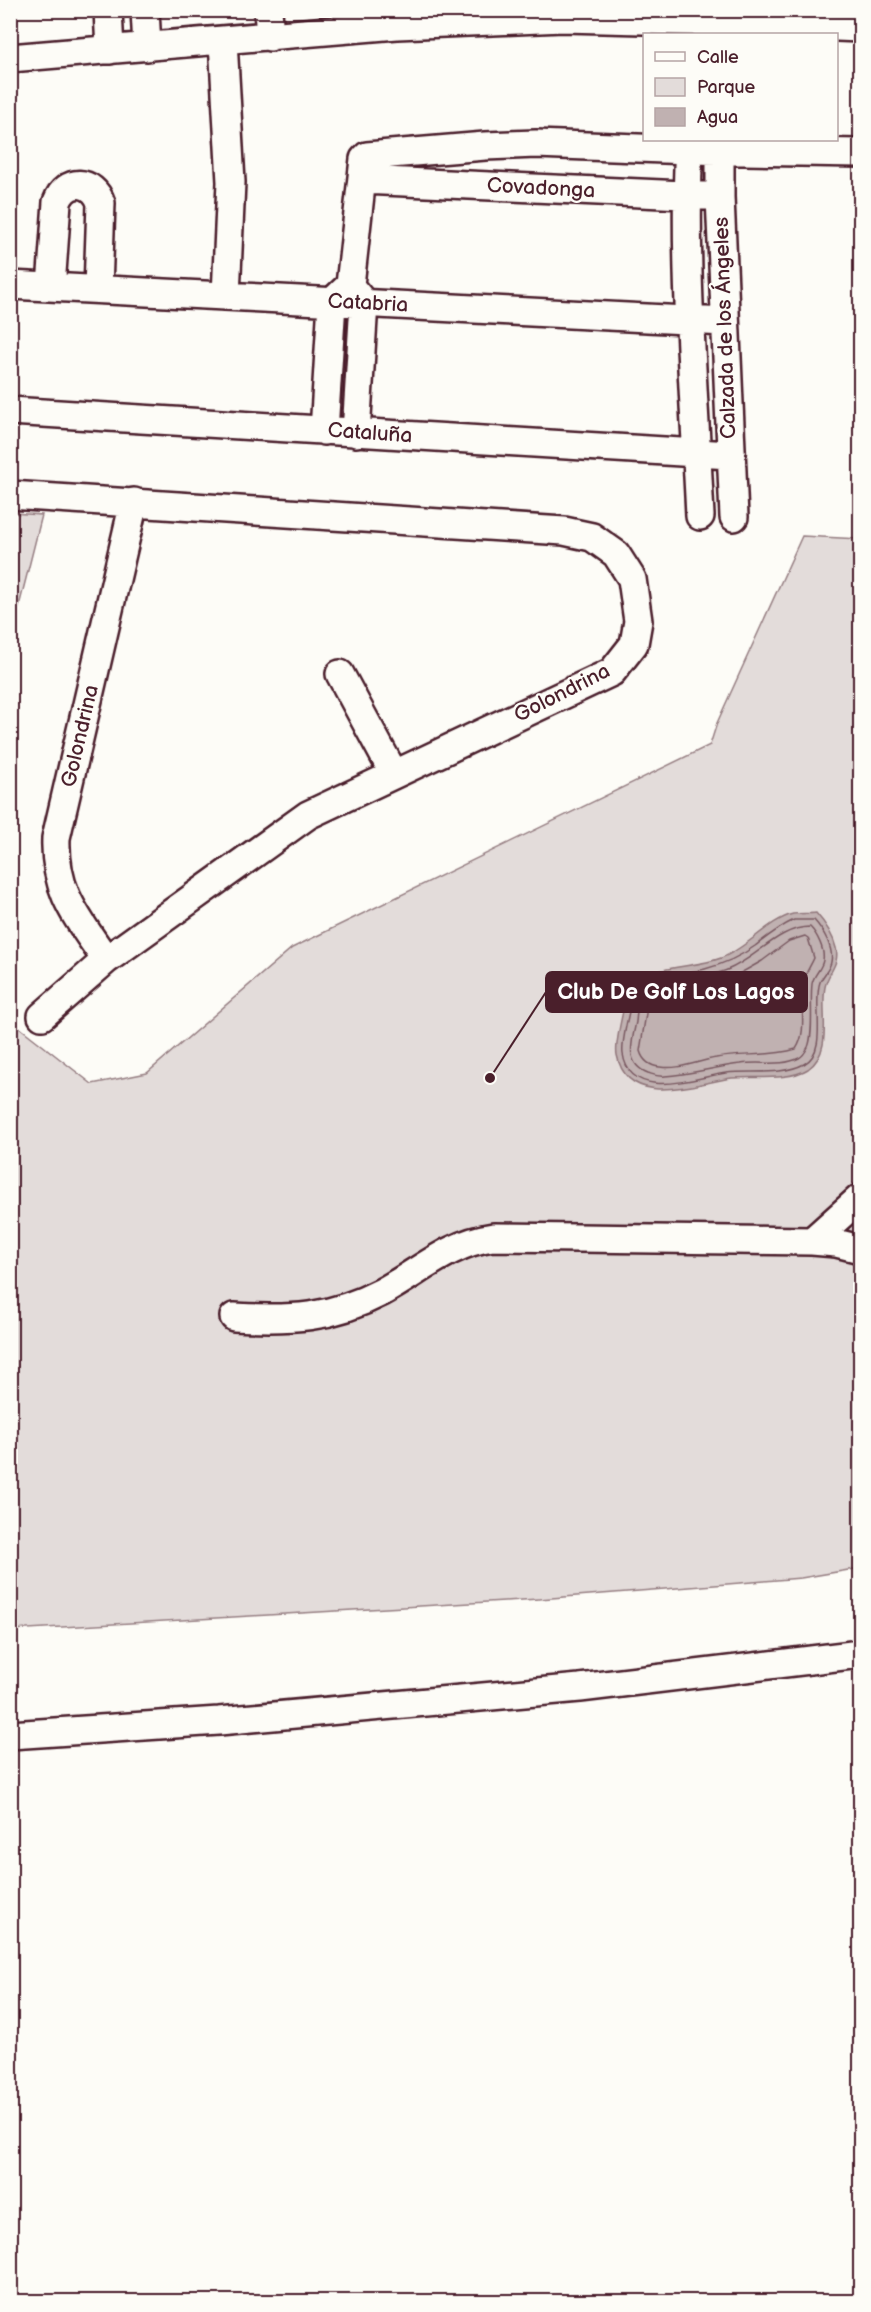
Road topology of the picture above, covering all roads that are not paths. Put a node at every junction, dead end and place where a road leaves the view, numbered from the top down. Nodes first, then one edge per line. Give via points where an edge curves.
1 (108, 10) edge
2 (146, 10) edge
3 (563, 14) edge
4 (436, 17) edge
5 (396, 18) edge
6 (695, 22) edge
7 (722, 22) edge
8 (851, 22) edge
9 (269, 24) edge
10 (223, 41) junction
11 (147, 47) junction
12 (110, 50) junction
13 (10, 58) edge
14 (689, 145) edge
15 (720, 145) edge
16 (861, 153) edge
17 (363, 170) junction
18 (687, 195) junction
19 (720, 196) junction
20 (10, 285) edge
21 (51, 286) junction
22 (98, 289) junction
23 (226, 296) junction
24 (348, 297) junction
25 (690, 321) junction
26 (725, 322) junction
27 (10, 411) edge
28 (324, 431) junction
29 (356, 433) junction
30 (697, 453) junction
31 (730, 455) junction
32 (10, 495) edge
33 (134, 502) junction
34 (700, 516) dead end
35 (734, 517) dead end
36 (340, 674) dead end
37 (394, 774) junction
38 (106, 960) junction
39 (42, 1016) dead end
40 (861, 1198) edge
41 (812, 1241) junction
42 (861, 1249) edge
43 (234, 1317) dead end
44 (861, 1654) edge
45 (10, 1735) edge

1 - 12 street
2 - 11 street
3 - 4 street
3 - 6 street
4 - 5 street
5 - 9 street
6 - 7 street
7 - 8 street
9 - 10 street
10 - 11 street
10 - 23 street via 231,182
11 - 12 street
12 - 13 street
14 - 15 street
14 - 17 street via 510,144 369,156
14 - 18 street, Calzada de los Ángeles
15 - 16 street
15 - 19 street, Calzada de los Ángeles
17 - 18 street, Covadonga
17 - 24 street
18 - 19 street, Covadonga
18 - 25 street, Calzada de los Ángeles
19 - 26 street, Calzada de los Ángeles
20 - 21 street, Catabria
21 - 22 street, Catabria
21 - 22 street via 57,202 67,188 81,185 92,188 101,203
22 - 23 street, Catabria
23 - 24 street, Catabria
24 - 25 street, Catabria
24 - 28 street
24 - 29 street
25 - 26 street, Catabria
25 - 30 street, Calzada de los Ángeles
26 - 31 street, Calzada de los Ángeles
27 - 28 street, Cataluña
28 - 29 street, Cataluña
29 - 30 street, Cataluña
30 - 31 street, Cataluña
30 - 34 street, Calzada de los Ángeles
31 - 35 street, Calzada de los Ángeles
32 - 33 street, Golondrina
33 - 37 street, Golondrina via 564,531 592,537 616,554 632,579 638,621 634,644 612,672
33 - 38 street, Golondrina via 56,838 56,857 66,900
36 - 37 street
37 - 38 street, Golondrina via 308,815
38 - 39 street, Golondrina
40 - 41 street
41 - 42 street
41 - 43 street via 493,1237 456,1247 348,1308 317,1316
44 - 45 street via 568,1689 219,1721

